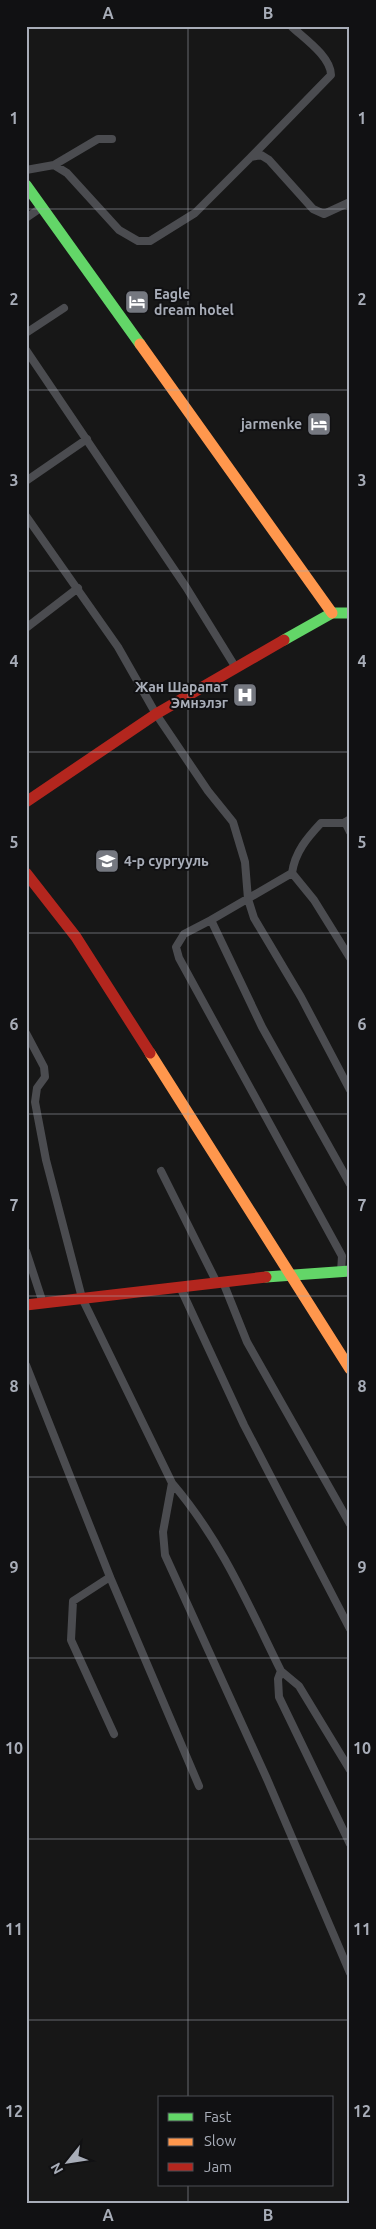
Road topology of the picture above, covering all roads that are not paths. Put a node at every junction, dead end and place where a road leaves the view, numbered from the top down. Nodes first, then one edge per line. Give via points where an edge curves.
1 (292, 27) edge
2 (112, 139) dead end
3 (251, 157) junction
4 (54, 165) junction
5 (26, 170) edge
6 (26, 185) edge
7 (350, 202) edge
8 (42, 207) junction
9 (26, 218) edge
10 (64, 308) dead end
11 (26, 333) edge
12 (26, 350) edge
13 (86, 440) junction
14 (26, 481) edge
15 (26, 516) edge
16 (78, 588) junction
17 (332, 613) junction
18 (350, 614) edge
19 (26, 628) edge
20 (236, 668) junction
21 (156, 714) junction
22 (26, 802) edge
23 (348, 821) edge
24 (350, 832) edge
25 (26, 873) edge
26 (292, 873) junction
27 (248, 899) junction
28 (212, 920) junction
29 (350, 958) edge
30 (26, 1033) edge
31 (350, 1090) edge
32 (161, 1171) dead end
33 (350, 1184) edge
34 (26, 1251) edge
35 (346, 1272) edge
36 (289, 1274) junction
37 (220, 1283) junction
38 (180, 1287) junction
39 (82, 1298) junction
40 (43, 1303) junction
41 (26, 1304) edge
42 (26, 1365) edge
43 (350, 1369) edge
44 (172, 1483) junction
45 (350, 1524) edge
46 (110, 1577) junction
47 (350, 1629) edge
48 (281, 1671) junction
49 (114, 1734) dead end
50 (350, 1770) edge
51 (199, 1786) dead end
52 (350, 1844) edge
53 (350, 1972) edge

1 - 3 street via 326,61 331,75
2 - 4 street via 98,139
3 - 4 street via 195,213 150,241 138,241 119,230 67,172
3 - 7 street via 260,155 268,160 313,209 324,214
4 - 5 street
6 - 8 main road
8 - 9 street
8 - 17 main road
10 - 11 street
12 - 13 street
13 - 14 street
13 - 20 street via 186,587
15 - 16 street
16 - 19 street
16 - 21 street via 118,646
17 - 18 main road
17 - 20 main road
20 - 21 main road
21 - 22 main road
21 - 27 street via 232,822 245,862
23 - 24 street
23 - 26 street via 321,823 305,840
25 - 36 main road via 76,937
26 - 27 street
26 - 29 street via 314,900
27 - 28 street
27 - 31 street via 254,918 301,997
28 - 33 street via 262,1027
28 - 35 street via 184,934 176,946 179,958 342,1256
30 - 39 street via 44,1067 45,1077 37,1088 35,1102 46,1160
32 - 37 street
34 - 40 street
35 - 36 main road
36 - 37 main road
36 - 43 main road
37 - 38 main road
37 - 45 street via 247,1342
38 - 39 main road
38 - 47 street via 244,1425
39 - 40 main road
39 - 44 street
40 - 41 main road
42 - 46 street
44 - 48 street via 204,1522 219,1547
44 - 53 street via 163,1532 165,1555
46 - 49 street via 73,1600 71,1640
46 - 51 street
48 - 50 street via 299,1686
48 - 52 street via 279,1697

